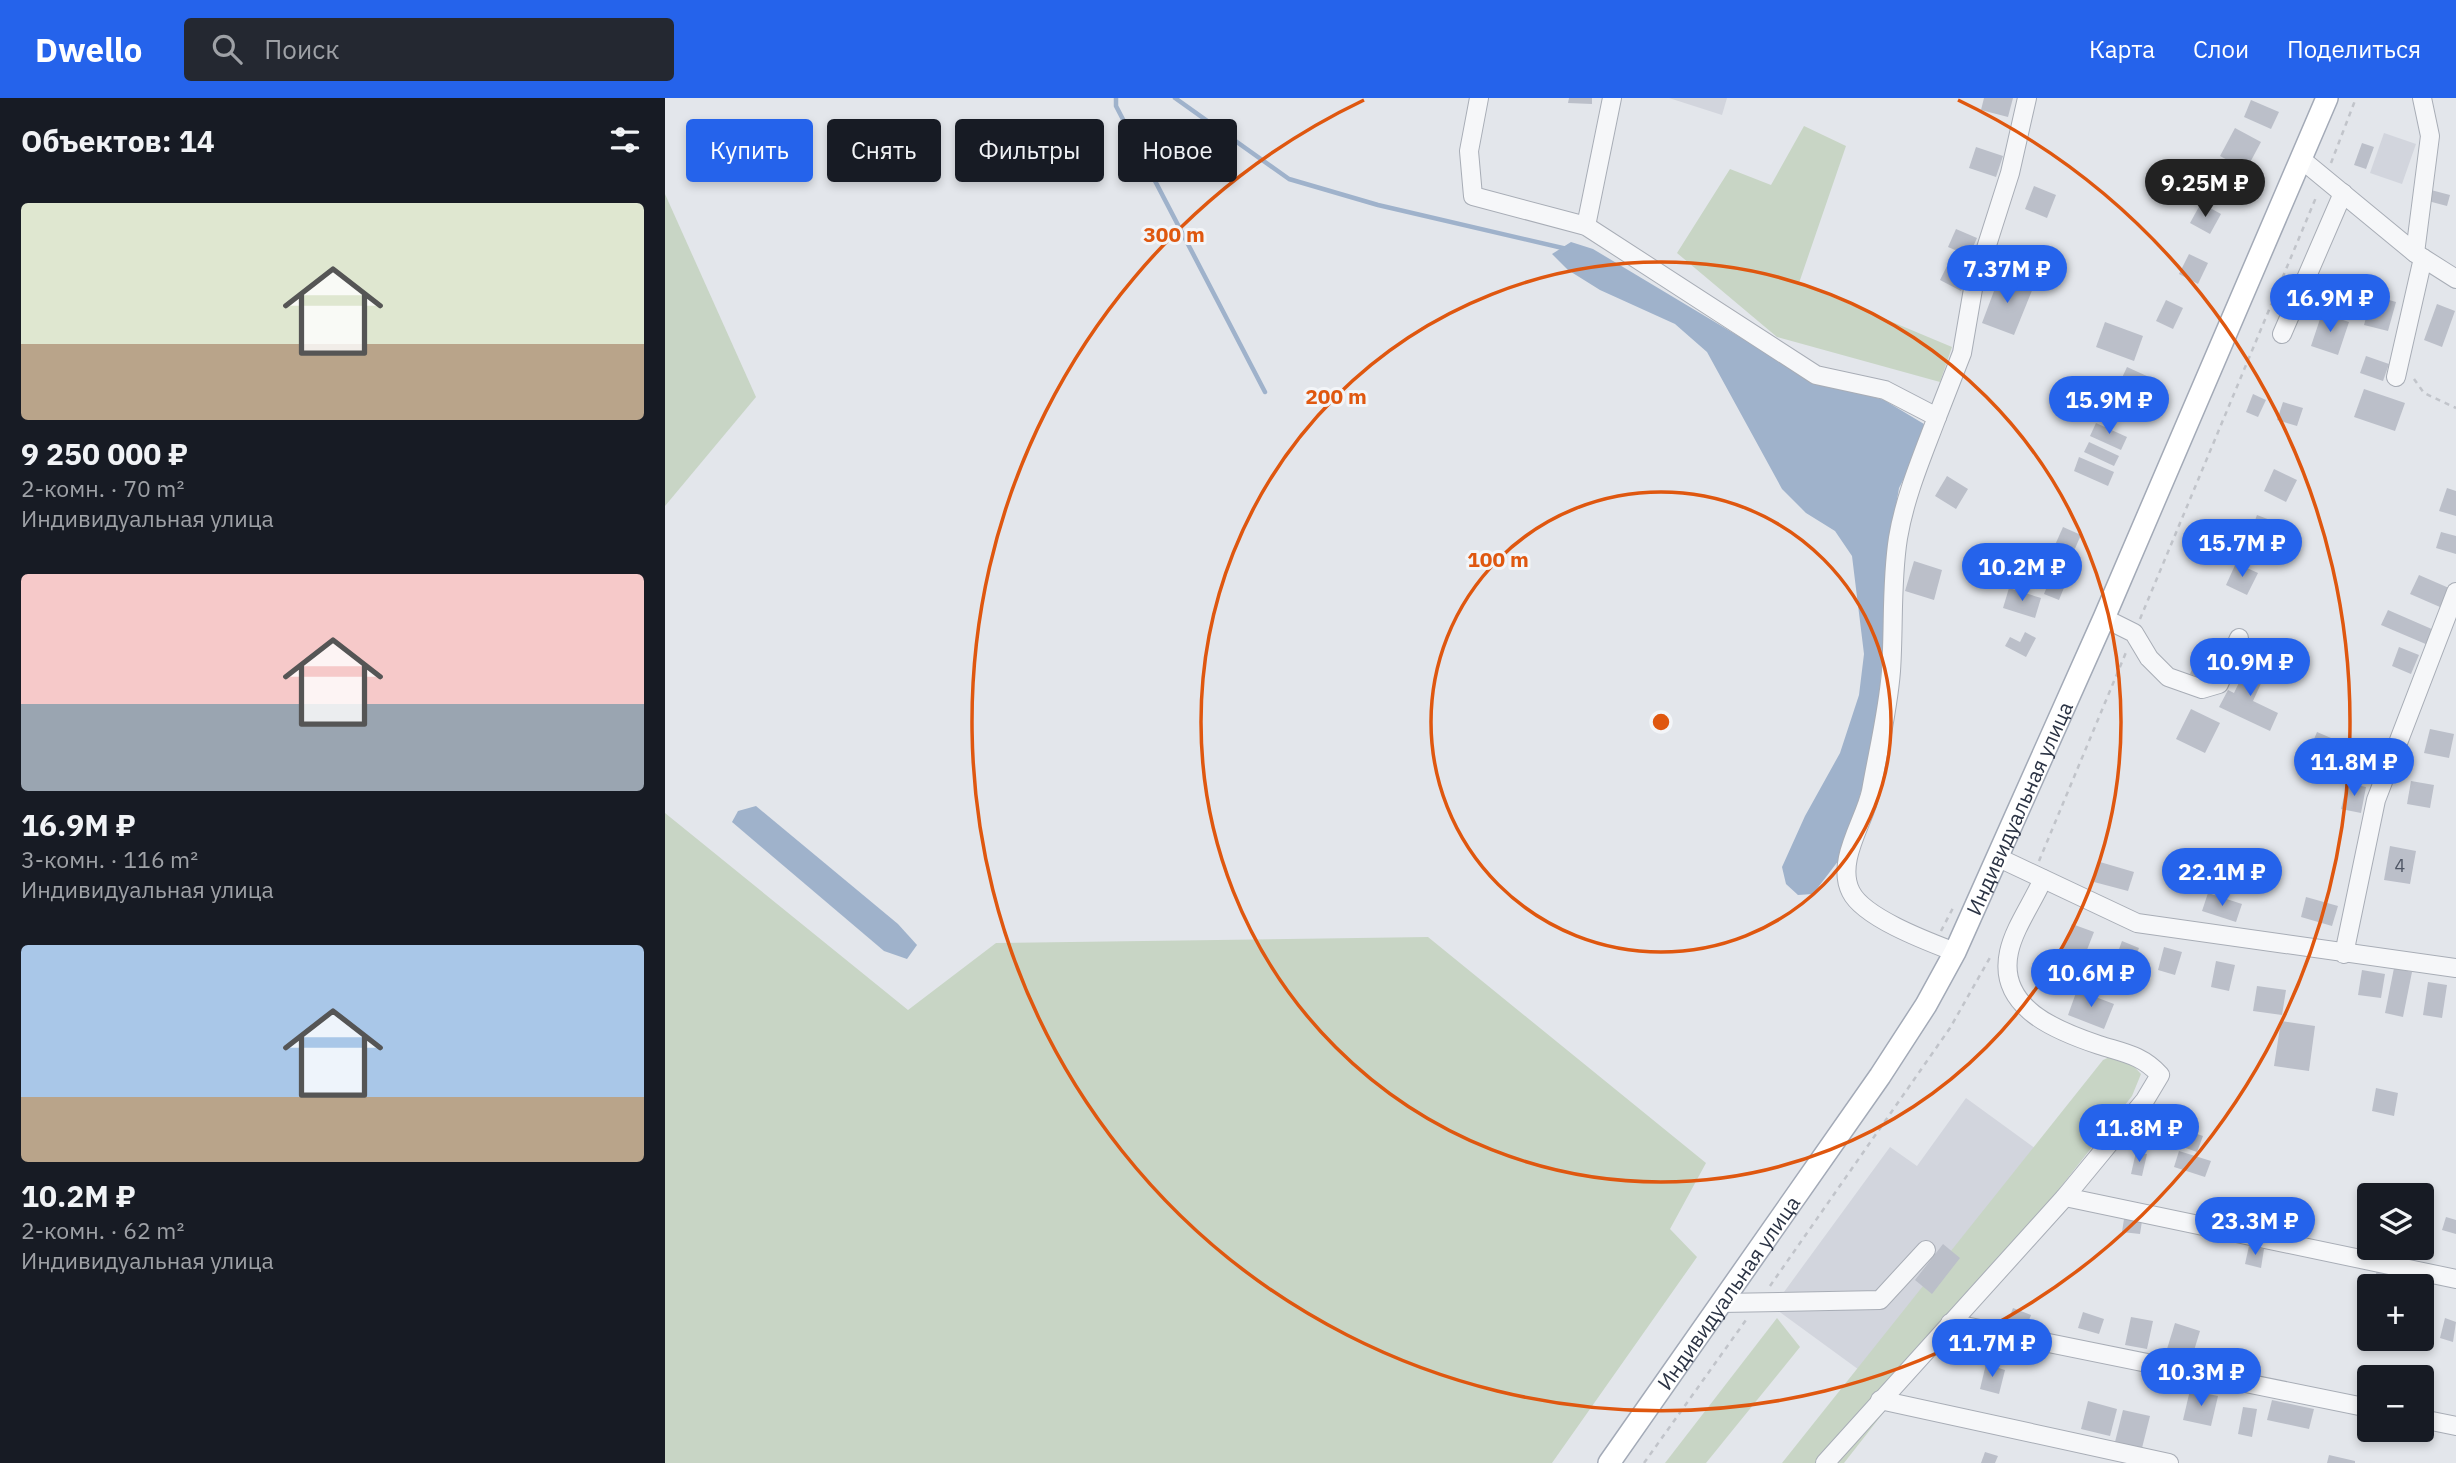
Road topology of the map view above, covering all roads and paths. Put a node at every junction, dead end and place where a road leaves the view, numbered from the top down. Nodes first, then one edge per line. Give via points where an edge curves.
1 (1479, 98) edge
2 (1612, 98) edge
3 (2027, 98) edge
4 (2327, 98) edge
5 (2356, 98) edge
6 (2422, 98) edge
7 (2301, 159) junction
8 (2325, 178) junction
9 (2343, 193) junction
10 (1586, 226) junction
11 (2419, 255) junction
12 (2456, 279) edge
13 (2282, 334) dead end
14 (2398, 369) joint
15 (2456, 408) edge
16 (1937, 417) junction
17 (2456, 592) edge
18 (2104, 618) junction
19 (2134, 633) junction
20 (2239, 638) dead end
21 (1999, 858) junction
22 (2038, 877) junction
23 (1955, 953) junction
24 (1993, 953) dead end
25 (2344, 954) junction
26 (2456, 968) edge
27 (2065, 1197) junction
28 (1926, 1250) dead end
29 (2456, 1279) edge
30 (1758, 1302) junction
31 (1721, 1303) junction
32 (1950, 1323) junction
33 (1880, 1400) junction
34 (2357, 1406) edge
35 (2434, 1421) edge
36 (2456, 1426) edge
37 (1609, 1463) edge
38 (1644, 1463) edge
39 (1825, 1463) edge
40 (2169, 1463) edge

1 - 10 street via 1469,151 1473,196
2 - 10 street
3 - 16 street via 2010,173 1973,289 1962,353
4 - 7 main road, Индивидуальная улица
5 - 8 path
6 - 11 street via 2430,136
7 - 8 street
7 - 18 main road, Индивидуальная улица
8 - 9 street
8 - 19 path
9 - 11 street
9 - 13 street
10 - 16 street via 1817,375 1885,390
11 - 12 street
11 - 14 street
14 - 15 path via 2424,393
16 - 23 street via 1908,493 1898,540 1891,673 1883,726 1868,803 1846,874 1851,894 1876,916
17 - 25 street via 2376,800
18 - 19 street
18 - 21 main road, Индивидуальная улица
19 - 20 street via 2168,677 2202,689 2218,684
19 - 22 path
21 - 22 street
21 - 23 main road, Индивидуальная улица
22 - 25 street via 2137,923
22 - 27 street via 2009,951 2008,979 2023,1006 2056,1031 2146,1060 2160,1075 2145,1100
23 - 31 main road, Индивидуальная улица via 1880,1076
24 - 30 path via 1950,1028
25 - 26 street
27 - 29 street
27 - 32 street
28 - 30 street via 1880,1300
30 - 31 street
30 - 38 path
31 - 37 main road, Индивидуальная улица
32 - 33 street
32 - 34 street
33 - 39 street
33 - 40 street
35 - 36 street

